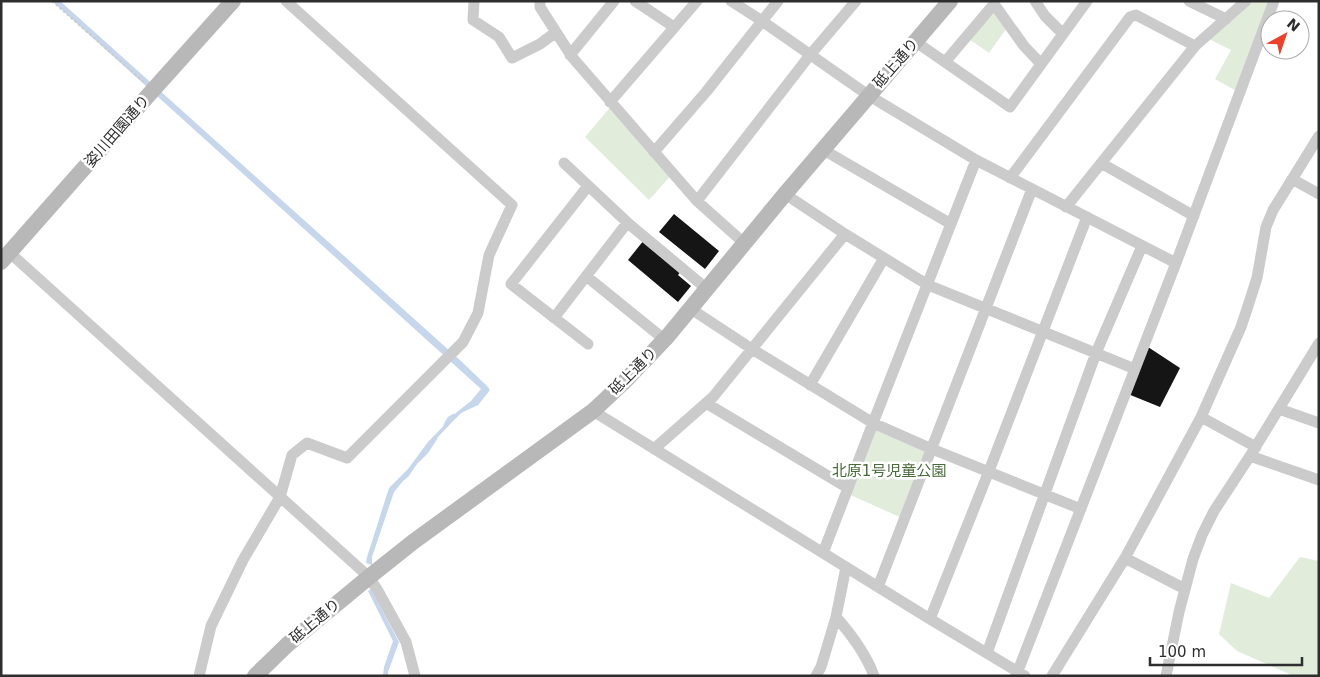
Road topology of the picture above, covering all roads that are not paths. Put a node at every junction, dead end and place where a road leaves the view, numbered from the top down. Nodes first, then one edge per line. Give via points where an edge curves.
1 (233, 1) edge
2 (286, 1) edge
3 (474, 1) edge
4 (540, 1) edge
5 (614, 1) edge
6 (635, 1) edge
7 (697, 1) edge
8 (731, 1) edge
9 (778, 1) edge
10 (856, 1) edge
11 (950, 1) edge
12 (1035, 1) edge
13 (1189, 1) edge
14 (1246, 1) edge
15 (1274, 1) edge
16 (1085, 2) edge
17 (995, 3) edge
18 (1226, 19) junction
19 (762, 21) junction
20 (674, 27) junction
21 (556, 32) junction
22 (1062, 34) junction
23 (916, 42) junction
24 (1194, 46) junction
25 (570, 55) junction
26 (810, 55) junction
27 (946, 62) junction
28 (1041, 64) junction
29 (868, 95) junction
30 (610, 102) junction
31 (1319, 136) edge
32 (822, 149) junction
33 (654, 152) junction
34 (976, 160) junction
35 (1101, 163) junction
36 (564, 164) dead end
37 (1010, 178) junction
38 (1292, 179) junction
39 (588, 186) junction
40 (1032, 189) junction
41 (785, 194) junction
42 (1319, 194) edge
43 (697, 201) junction
44 (1066, 207) junction
45 (1194, 216) junction
46 (1087, 217) junction
47 (627, 222) junction
48 (951, 224) junction
49 (845, 234) junction
50 (744, 243) junction
51 (1142, 246) junction
52 (5, 257) edge
53 (884, 258) junction
54 (1176, 264) junction
55 (586, 276) junction
56 (928, 285) junction
57 (707, 289) junction
58 (985, 308) junction
59 (691, 309) junction
60 (554, 318) junction
61 (1043, 332) junction
62 (665, 340) junction
63 (1319, 343) edge
64 (588, 344) dead end
65 (752, 349) junction
66 (1096, 353) junction
67 (1135, 369) junction
68 (810, 385) junction
69 (706, 403) junction
70 (1279, 409) junction
71 (593, 410) junction
72 (1200, 417) junction
73 (873, 423) junction
74 (1319, 423) edge
75 (932, 448) junction
76 (654, 449) junction
77 (1253, 451) junction
78 (989, 471) junction
79 (1319, 480) edge
80 (848, 488) junction
81 (1044, 494) junction
82 (280, 496) junction
83 (1081, 509) junction
84 (823, 553) junction
85 (1125, 558) junction
86 (846, 567) junction
87 (369, 577) junction
88 (878, 587) junction
89 (1185, 589) junction
90 (836, 617) junction
91 (930, 619) junction
92 (987, 653) junction
93 (1020, 674) edge
94 (1170, 674) edge
95 (199, 676) edge
96 (254, 676) edge
97 (415, 676) edge
98 (816, 676) edge
99 (874, 676) edge
100 (1052, 676) edge

1 - 52 street, 姿川田園通り
2 - 82 street via 512,205 489,255 478,313 463,342 347,458 307,443 292,455
3 - 21 street via 473,20 498,38 512,58
4 - 21 street
5 - 25 street
6 - 20 street
7 - 20 street
8 - 19 street
9 - 19 street
10 - 26 street
11 - 23 street, 砥上通り
12 - 22 street
13 - 18 street
14 - 18 street
15 - 45 street
16 - 22 street
17 - 27 street
17 - 28 street via 1024,46
18 - 24 street
19 - 26 street
19 - 33 street
20 - 30 street
21 - 25 street
22 - 28 street
23 - 27 street
23 - 29 street, 砥上通り
24 - 35 street
24 - 37 street via 1136,16 1130,17
25 - 30 street
26 - 29 street
26 - 43 street
27 - 28 street via 1010,107
29 - 32 street, 砥上通り
29 - 34 street
30 - 33 street
31 - 38 street
32 - 41 street, 砥上通り
32 - 48 street
33 - 43 street
34 - 37 street
34 - 48 street
35 - 44 street
35 - 45 street
36 - 39 street
37 - 40 street
38 - 42 street
38 - 72 street via 1266,227 1257,278 1241,327
39 - 47 street
39 - 60 street via 511,284
40 - 44 street
40 - 58 street
41 - 49 street
41 - 50 street, 砥上通り
43 - 50 street
44 - 46 street
45 - 54 street
46 - 51 street
46 - 61 street
47 - 55 street
47 - 57 street
48 - 56 street
49 - 53 street
49 - 65 street
50 - 57 street, 砥上通り
51 - 54 street
51 - 66 street
52 - 82 street
53 - 56 street
53 - 68 street
54 - 67 street
55 - 60 street
55 - 62 street
56 - 58 street
56 - 73 street
57 - 59 street, 砥上通り
58 - 61 street
58 - 75 street
59 - 62 street, 砥上通り
59 - 65 street
60 - 64 street
61 - 66 street
61 - 78 street
62 - 71 street, 砥上通り
63 - 70 street
65 - 68 street
65 - 69 street
66 - 67 street
66 - 81 street
67 - 83 street
68 - 73 street
69 - 76 street
69 - 80 street
70 - 74 street
70 - 77 street
71 - 76 street
71 - 87 street, 砥上通り
72 - 77 street
72 - 85 street
73 - 75 street
73 - 80 street
75 - 78 street
75 - 88 street
76 - 84 street
77 - 79 street
77 - 89 street via 1202,535
78 - 81 street
78 - 91 street
80 - 84 street
81 - 83 street
81 - 92 street
82 - 87 street
82 - 95 street via 243,560 211,626
83 - 93 street
84 - 86 street
85 - 89 street
85 - 100 street
86 - 88 street
86 - 90 street
87 - 96 street, 砥上通り
87 - 97 street via 406,642
88 - 91 street
89 - 94 street
90 - 98 street
90 - 99 street via 848,630
91 - 92 street
92 - 93 street

